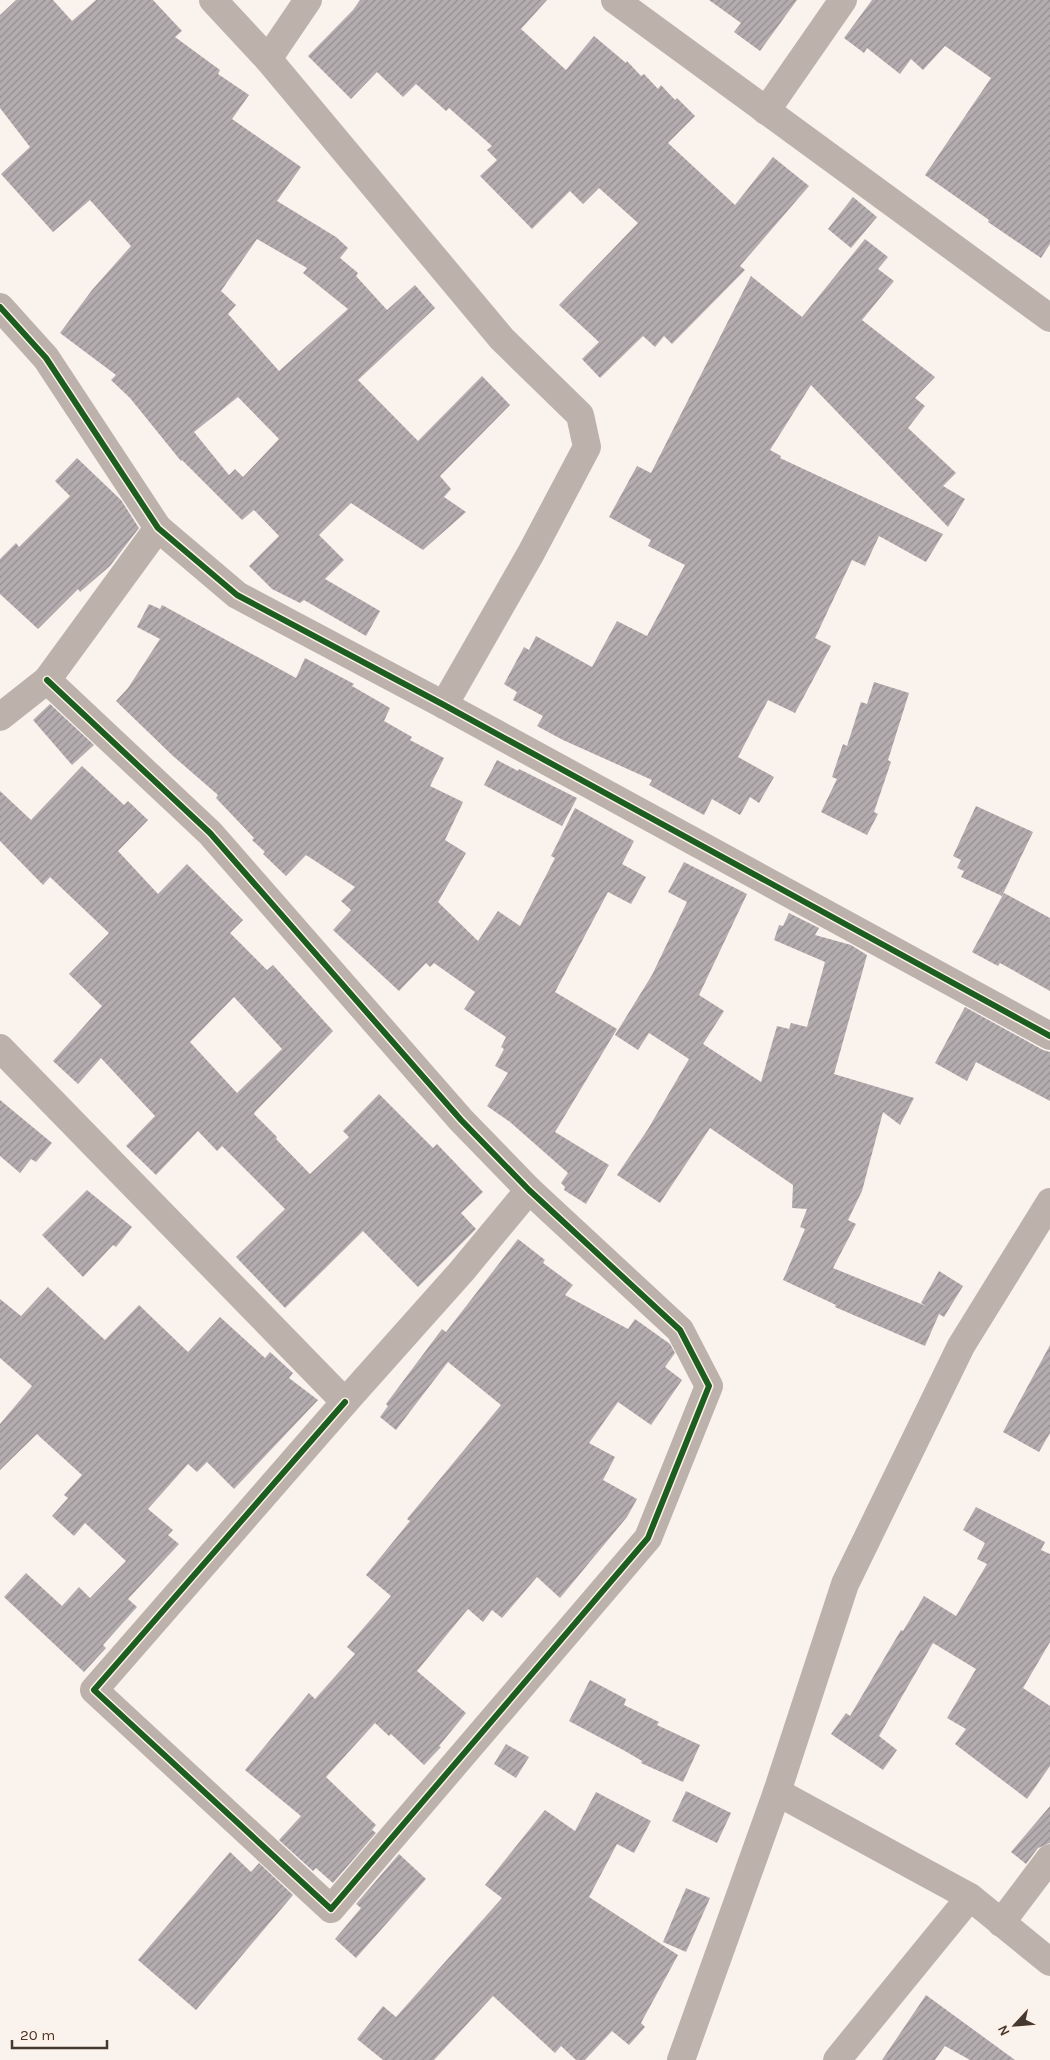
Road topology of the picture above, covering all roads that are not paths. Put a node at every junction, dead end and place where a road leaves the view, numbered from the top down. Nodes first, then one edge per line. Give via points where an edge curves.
1 (213, 0) edge
2 (308, 0) edge
3 (615, 0) edge
4 (843, 0) edge
5 (268, 59) junction
6 (766, 111) junction
7 (0, 307) edge
8 (1047, 308) edge
9 (158, 528) junction
10 (47, 680) junction
11 (444, 705) junction
12 (0, 718) edge
13 (1050, 1036) edge
14 (0, 1048) edge
15 (529, 1190) junction
16 (1050, 1202) edge
17 (345, 1402) junction
18 (777, 1792) junction
19 (1050, 1858) edge
20 (970, 1897) junction
21 (1001, 1923) junction
22 (1050, 1962) edge
23 (681, 2060) edge
24 (837, 2060) edge

1 - 5 street
2 - 5 street
3 - 6 street
4 - 6 street
5 - 11 street via 502,339 580,415 587,447
6 - 8 street
7 - 9 street via 46,358
9 - 10 street
9 - 11 street via 237,595
10 - 12 street
10 - 15 street via 210,833 461,1120
11 - 13 street
14 - 17 street
15 - 17 street
15 - 17 street via 680,1330 709,1386 648,1538 331,1909 94,1690
16 - 18 street via 961,1346 845,1584
18 - 20 street
18 - 23 street
19 - 21 street
20 - 21 street
20 - 24 street
21 - 22 street

